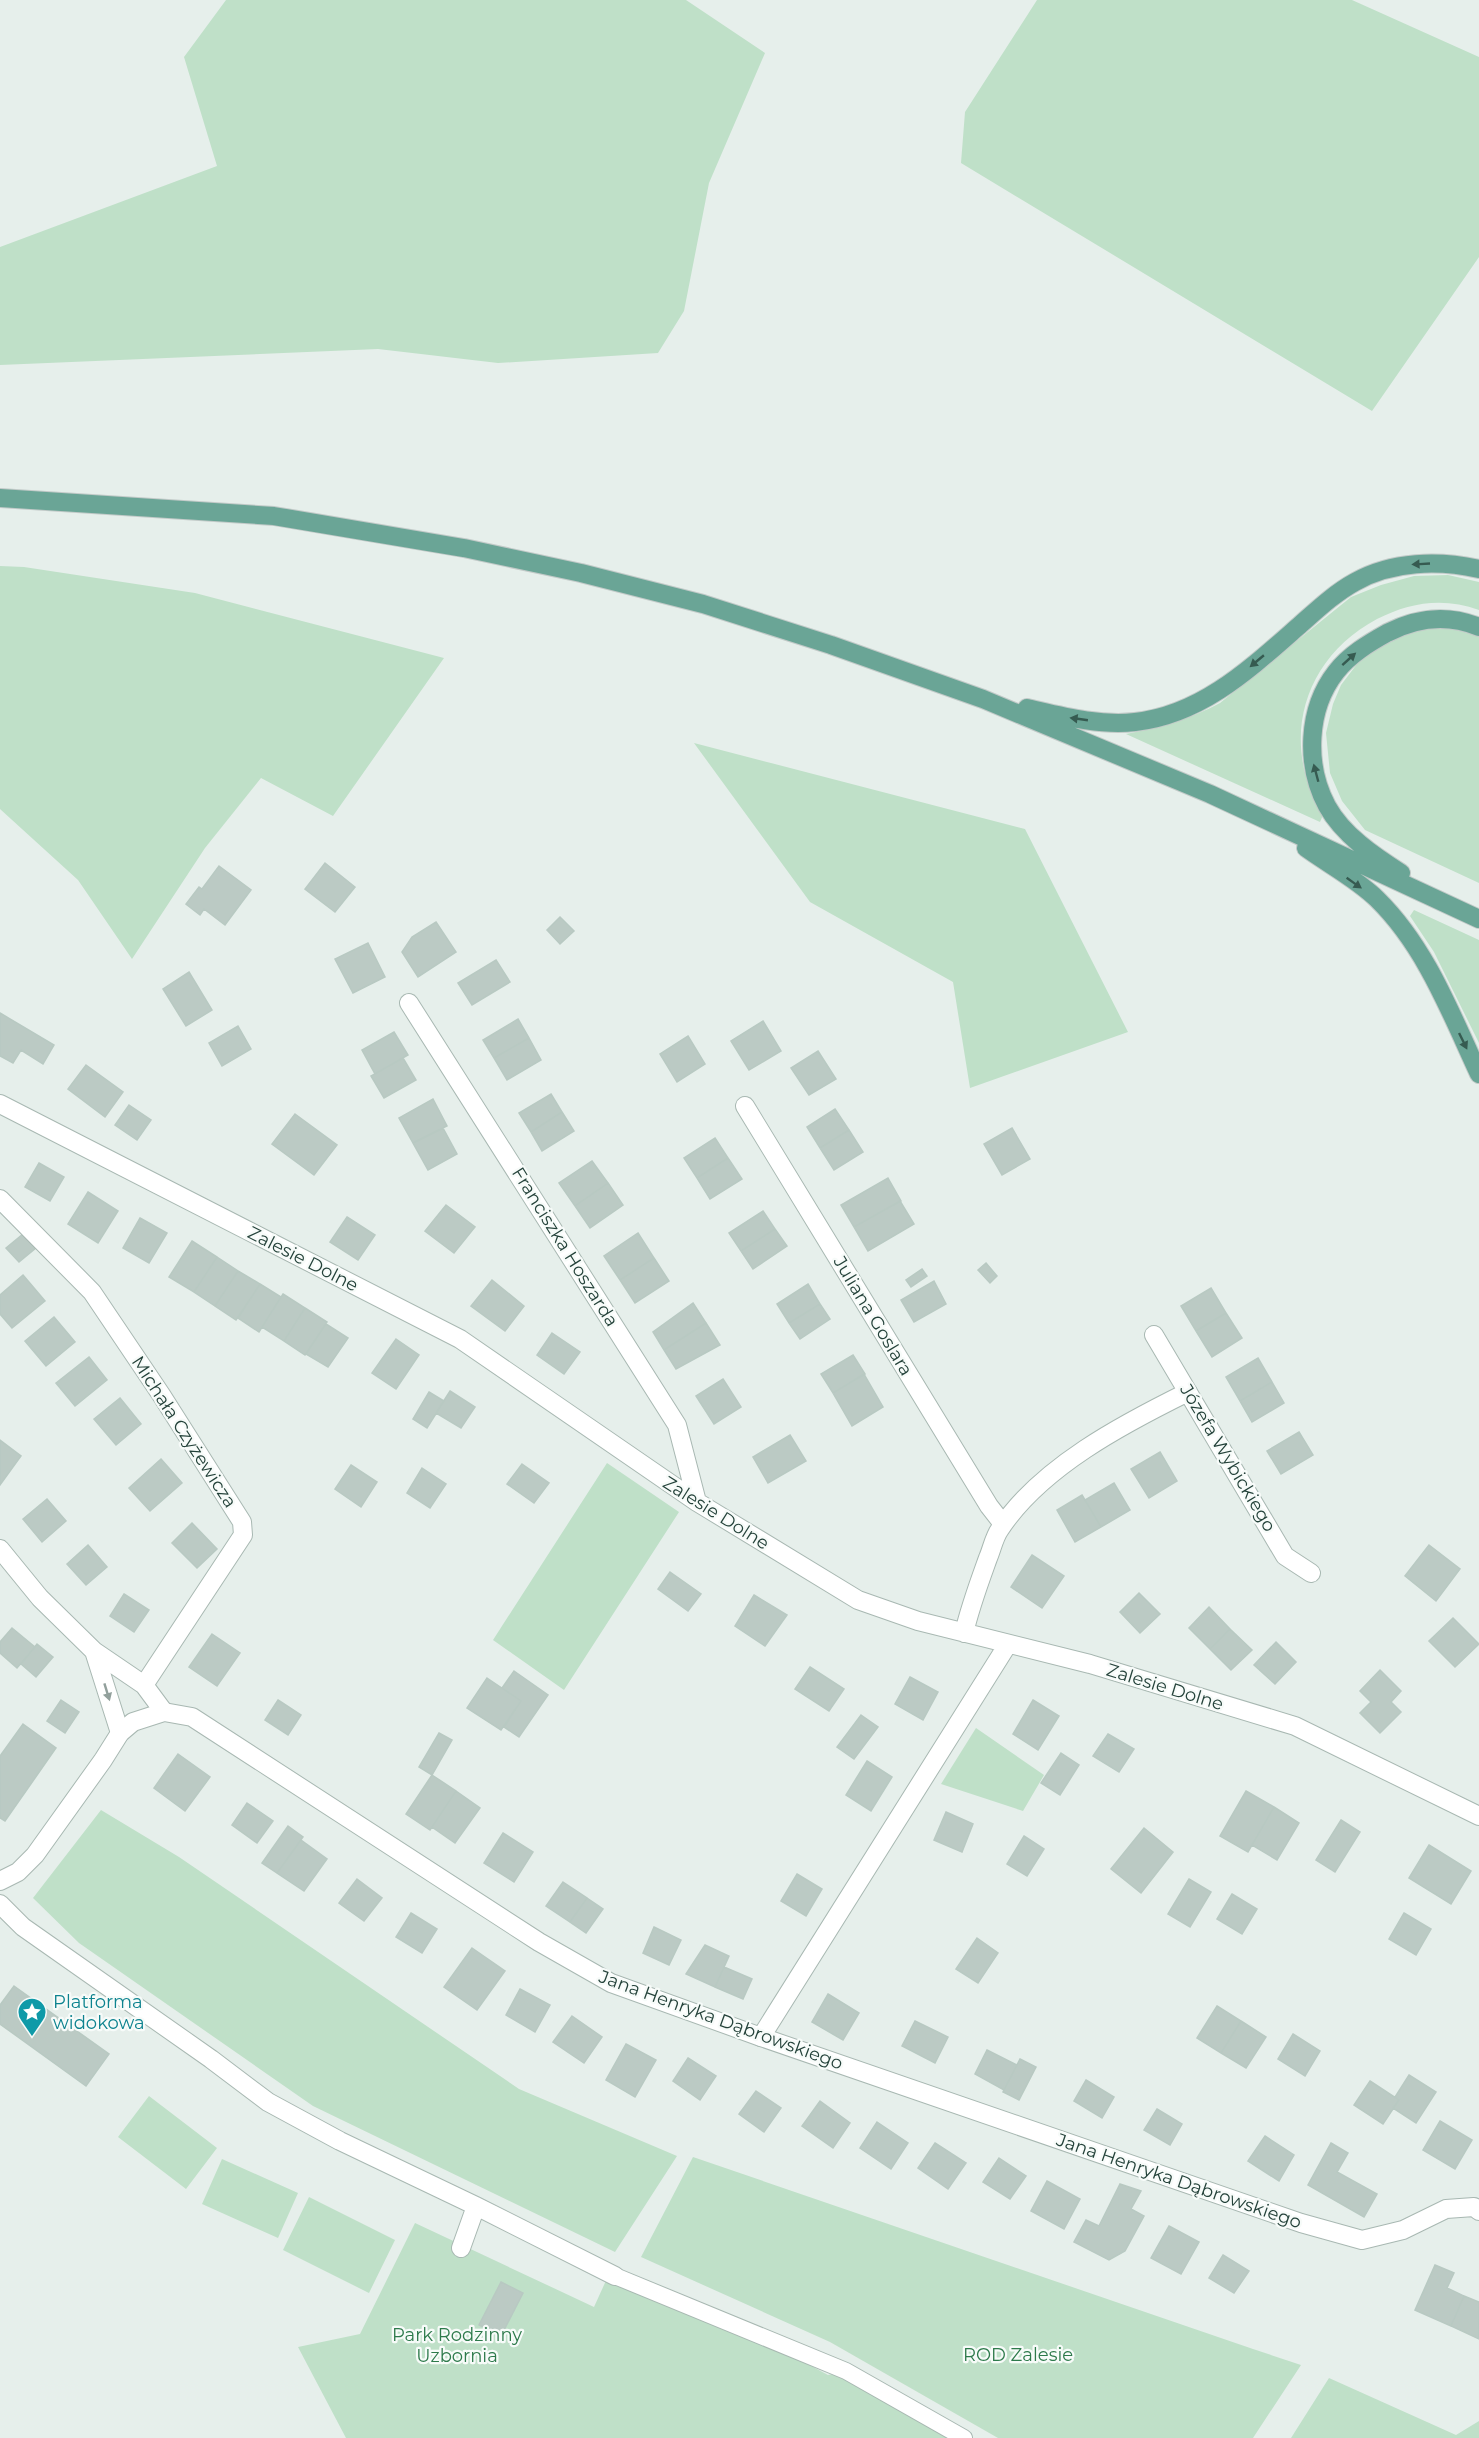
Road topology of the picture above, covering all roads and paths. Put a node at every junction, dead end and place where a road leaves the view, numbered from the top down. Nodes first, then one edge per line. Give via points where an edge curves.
1 (0, 498) edge
2 (1479, 569) edge
3 (1479, 627) edge
4 (983, 699) junction
5 (1273, 824) junction
6 (1461, 911) junction
7 (1479, 919) edge
8 (409, 1003) dead end
9 (1479, 1074) edge
10 (0, 1104) edge
11 (745, 1106) dead end
12 (0, 1199) edge
13 (1154, 1335) dead end
14 (1188, 1392) junction
15 (697, 1502) junction
16 (1003, 1524) junction
17 (0, 1549) edge
18 (1311, 1573) dead end
19 (964, 1633) junction
20 (1008, 1644) junction
21 (94, 1651) junction
22 (144, 1685) junction
23 (164, 1712) junction
24 (120, 1733) junction
25 (1479, 1816) edge
26 (0, 1881) edge
27 (0, 1904) edge
28 (762, 2037) junction
29 (476, 2206) junction
30 (1479, 2211) edge
31 (461, 2248) dead end
32 (615, 2276) joint
33 (964, 2438) edge

1 - 4 main road via 274,516 464,548 703,604
2 -> 4 main road via 1416,564 1356,581 1230,684 1206,699 1161,717 1109,723
6 -> 3 main road via 1377,857 1341,825 1327,806 1311,754 1324,690 1353,655 1396,628 1420,620 1444,618
4 - 5 main road
5 - 6 main road
5 -> 9 main road via 1375,897 1403,926
6 - 7 main road
8 - 15 street, Franciszka Hoszarda via 678,1425
10 - 15 street, Zalesie Dolne via 460,1339
11 - 16 street, Juliana Goslara
12 - 22 street, Michała Czyżewicza via 93,1292 242,1522 243,1535
13 - 14 street, Józefa Wybickiego
14 - 16 street via 1072,1458 1019,1502
14 - 18 street, Józefa Wybickiego via 1286,1556
15 - 19 street, Zalesie Dolne via 858,1600
16 - 19 street
17 - 21 street via 40,1599
19 - 20 street, Zalesie Dolne
20 - 25 street, Zalesie Dolne via 1090,1664 1295,1726
20 - 28 street
21 - 22 street
21 -> 24 street
22 - 23 street
23 - 24 street via 132,1722
23 - 28 street, Jana Henryka Dąbrowskiego via 192,1717 539,1942 611,1983
24 - 26 street via 35,1855 18,1872
27 - 29 street via 23,1927 268,2102
28 - 30 street, Jana Henryka Dąbrowskiego via 1301,2223 1362,2240 1402,2230 1446,2209 1474,2207
29 - 31 street
29 - 32 street
32 - 33 street via 846,2371

